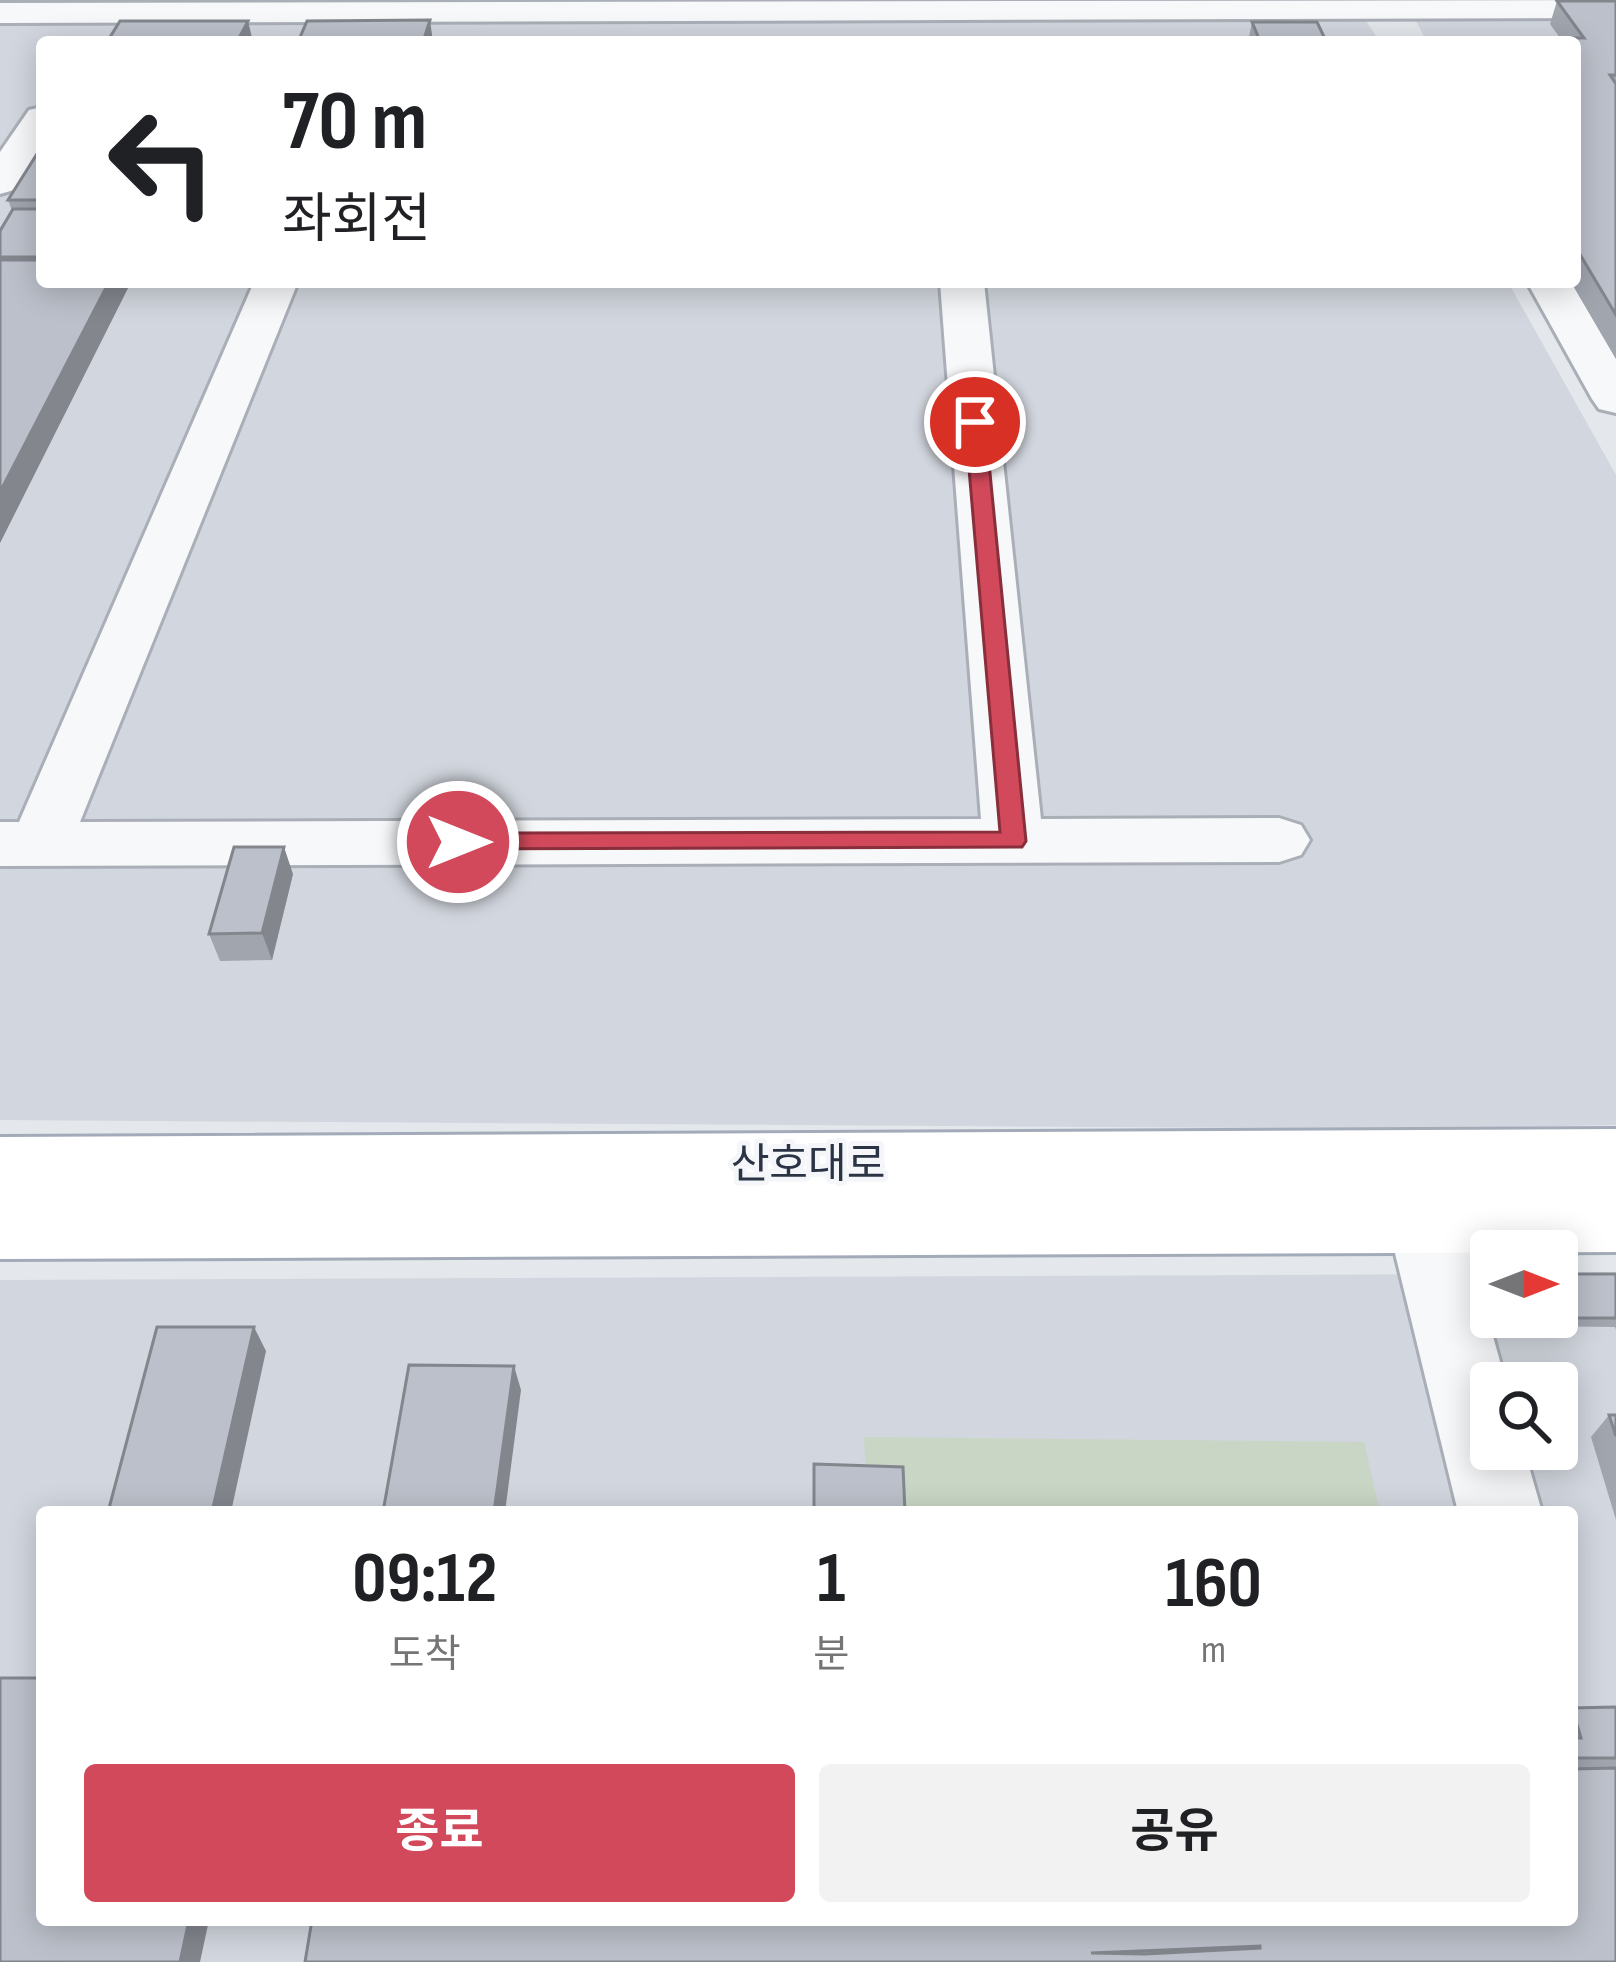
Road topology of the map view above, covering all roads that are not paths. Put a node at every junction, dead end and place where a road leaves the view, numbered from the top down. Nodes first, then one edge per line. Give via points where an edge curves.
1 (1390, 4) edge
2 (1522, 8) junction
3 (1616, 8) edge
4 (0, 13) edge
5 (101, 28) edge
6 (1409, 36) edge
7 (1497, 36) edge
8 (36, 127) edge
9 (0, 182) edge
10 (273, 288) edge
11 (963, 288) edge
12 (1552, 288) edge
13 (1616, 399) edge
14 (1279, 840) dead end
15 (1013, 841) junction
16 (20, 844) edge
17 (1616, 1159) edge
18 (0, 1166) edge
19 (1416, 1191) junction
20 (1616, 1220) edge
21 (0, 1227) edge
22 (1498, 1506) edge

1 - 2 street
1 - 5 street
1 - 6 street
2 - 3 street
2 - 7 street
4 - 5 street
8 - 9 street
10 - 16 street
11 - 15 street
12 - 13 street
14 - 15 street
15 - 16 street
17 - 19 main road, 산호대로
18 - 19 main road, 산호대로
19 - 20 main road, 산호대로
19 - 21 main road, 산호대로
19 - 22 street

